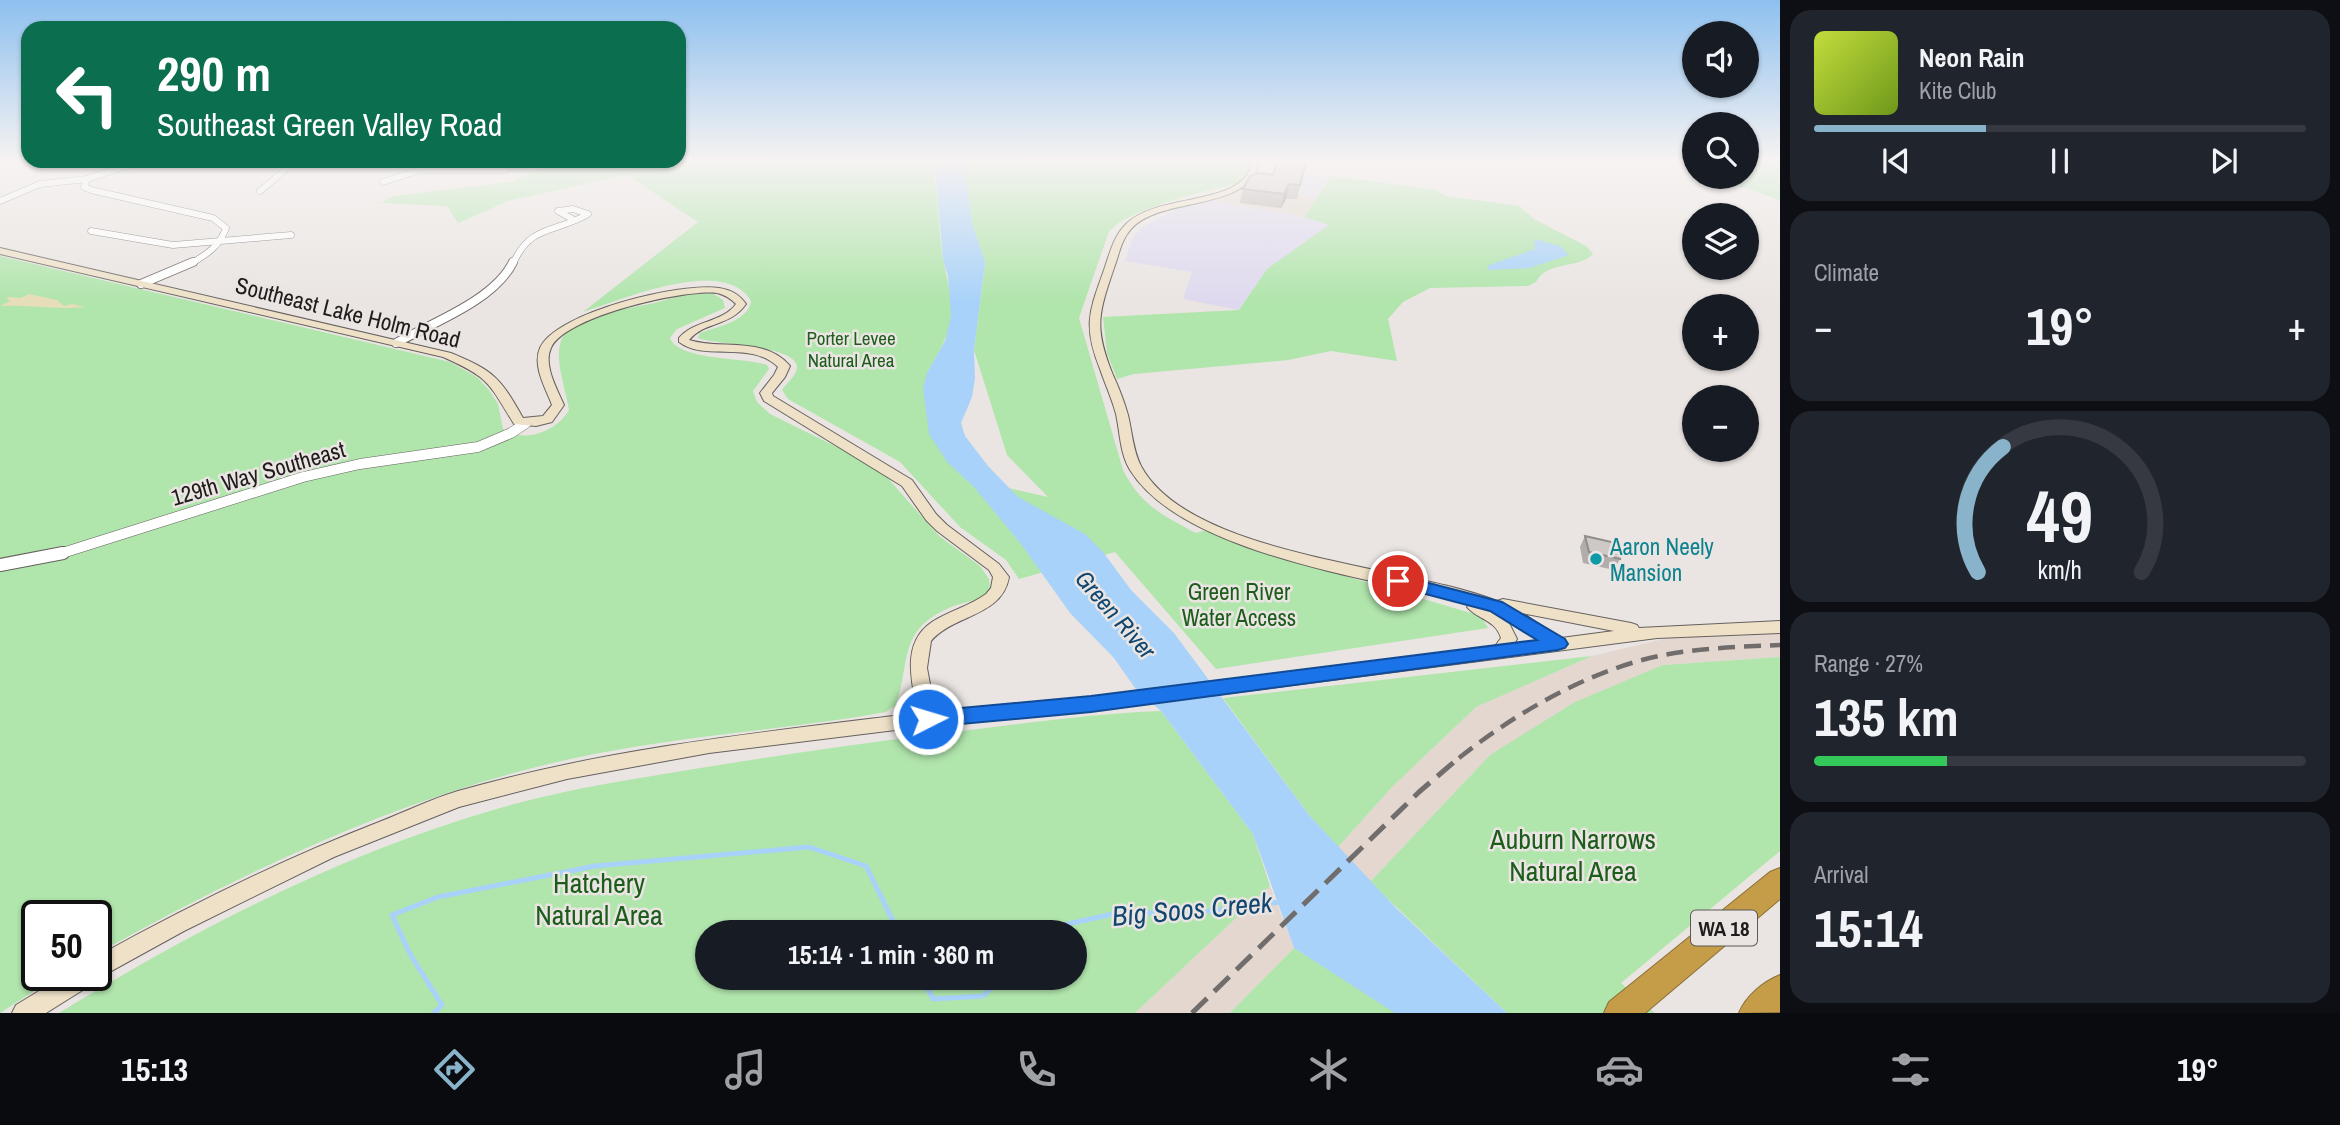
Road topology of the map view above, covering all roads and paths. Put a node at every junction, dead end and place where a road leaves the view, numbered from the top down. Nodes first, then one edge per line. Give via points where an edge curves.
1 (164, 207) edge
2 (1168, 207) edge
3 (574, 220) dead end
4 (91, 231) dead end
5 (291, 236) dead end
6 (221, 242) junction
7 (0, 251) edge
8 (141, 284) junction
9 (396, 343) junction
10 (526, 423) junction
11 (0, 565) edge
12 (1398, 581) junction
13 (1475, 599) junction
14 (1780, 627) edge
15 (1657, 632) junction
16 (1558, 644) junction
17 (1500, 651) junction
18 (928, 719) junction
19 (1780, 881) edge
20 (112, 960) edge
21 (1667, 975) joint
22 (60, 991) edge
23 (1780, 992) edge
24 (24, 1013) edge
25 (1620, 1013) edge
26 (1755, 1013) edge

1 - 6 street via 218,220 226,228
2 - 12 street via 1131,224 1119,239 1094,318 1132,459 1145,482 1210,526 1295,556
3 - 9 street via 526,240 502,279
4 - 6 street via 156,244
5 - 6 street
6 - 8 street via 194,261
7 - 8 street, Southeast Lake Holm Road
8 - 9 street, Southeast Lake Holm Road
9 - 10 street, Southeast Lake Holm Road via 447,355 479,369 501,390 518,421
10 - 11 street, 129th Way Southeast via 480,447 304,476 67,553
10 - 18 street via 539,423 556,412 558,405 543,362 545,347 569,324 596,313 687,292 711,290 733,296 741,304 737,312 688,333 683,340 762,352 781,361 783,373 766,393 768,398 896,475 931,517 1001,577 997,592 988,600 932,629 924,639 920,670
12 - 13 street
12 - 17 street via 1484,610 1508,631 1509,639
13 - 15 street
13 - 16 street via 1513,615
14 - 15 street
15 - 16 street
16 - 17 street
17 - 18 street via 1091,704
18 - 20 street via 709,746 567,771 456,800 327,851
19 - 21 highway, WA 18
21 - 25 highway, WA 18
22 - 24 street
23 - 26 highway

